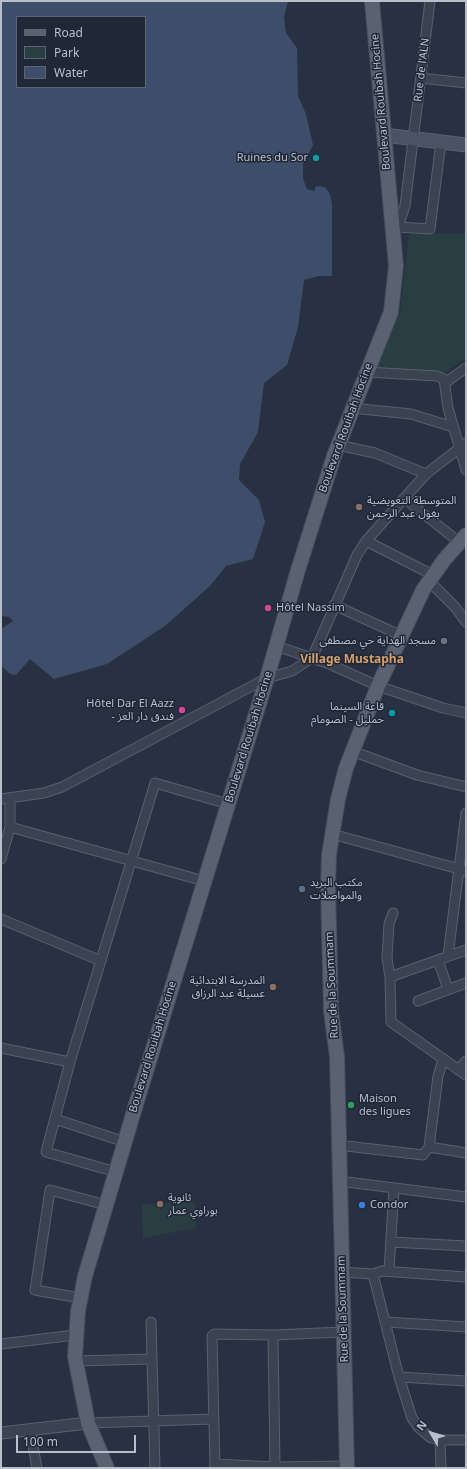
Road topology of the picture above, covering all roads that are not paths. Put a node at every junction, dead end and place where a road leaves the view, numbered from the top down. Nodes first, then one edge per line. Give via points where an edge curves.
1 (372, 1) edge
2 (430, 1) edge
3 (421, 78) junction
4 (466, 83) edge
5 (384, 135) junction
6 (413, 138) junction
7 (441, 142) junction
8 (466, 145) edge
9 (396, 231) junction
10 (466, 368) edge
11 (366, 372) junction
12 (445, 383) junction
13 (352, 408) junction
14 (453, 427) junction
15 (338, 445) junction
16 (463, 446) edge
17 (466, 470) edge
18 (426, 474) junction
19 (404, 498) junction
20 (463, 539) edge
21 (366, 541) junction
22 (430, 577) junction
23 (334, 605) junction
24 (466, 622) edge
25 (402, 636) junction
26 (276, 646) junction
27 (312, 658) junction
28 (268, 678) junction
29 (378, 686) junction
30 (466, 713) edge
31 (352, 751) junction
32 (466, 787) edge
33 (6, 799) edge
34 (228, 804) junction
35 (466, 813) edge
36 (10, 827) junction
37 (332, 834) junction
38 (1, 859) edge
39 (132, 860) junction
40 (462, 870) edge
41 (204, 881) junction
42 (393, 913) dead end
43 (1, 920) edge
44 (466, 950) edge
45 (448, 956) junction
46 (438, 960) junction
47 (101, 961) junction
48 (390, 977) junction
49 (466, 983) edge
50 (448, 990) junction
51 (418, 1001) dead end
52 (1, 1048) edge
53 (443, 1060) junction
54 (466, 1061) edge
55 (70, 1062) junction
56 (462, 1073) edge
57 (55, 1120) junction
58 (124, 1142) junction
59 (338, 1145) junction
60 (429, 1147) junction
61 (466, 1153) edge
62 (116, 1172) junction
63 (339, 1181) junction
64 (394, 1188) junction
65 (466, 1197) edge
66 (106, 1205) junction
67 (391, 1242) junction
68 (466, 1246) edge
69 (389, 1271) junction
70 (342, 1272) junction
71 (373, 1274) junction
72 (466, 1277) edge
73 (80, 1298) junction
74 (151, 1322) dead end
75 (386, 1322) junction
76 (466, 1327) edge
77 (343, 1332) junction
78 (76, 1335) junction
79 (273, 1335) junction
80 (1, 1344) edge
81 (152, 1359) junction
82 (76, 1360) junction
83 (399, 1377) junction
84 (466, 1381) edge
85 (214, 1419) junction
86 (154, 1421) junction
87 (88, 1423) junction
88 (30, 1430) junction
89 (1, 1433) edge
90 (440, 1440) junction
91 (466, 1440) edge
92 (215, 1466) edge
93 (275, 1467) junction
94 (347, 1467) edge
95 (37, 1468) edge
96 (107, 1468) edge
97 (155, 1468) edge
98 (441, 1468) edge

1 - 5 main road, Boulevard Rouibah Hocine
2 - 3 street, Rue de l'ALN
3 - 4 street
3 - 6 street, Rue de l'ALN
5 - 6 main road
5 - 9 main road, Boulevard Rouibah Hocine
6 - 7 main road
6 - 9 street, Rue de l'ALN via 405,206
7 - 8 main road
7 - 9 street via 430,229
9 - 11 main road, Boulevard Rouibah Hocine via 396,266 391,312
10 - 12 street
11 - 12 street via 437,376 444,379
11 - 13 main road, Boulevard Rouibah Hocine
12 - 14 street
13 - 14 street via 410,414
13 - 15 main road, Boulevard Rouibah Hocine
14 - 16 street
15 - 18 street via 375,453
15 - 26 main road, Boulevard Rouibah Hocine
16 - 17 street
16 - 18 street
18 - 19 street
19 - 20 street
19 - 21 street
20 - 22 main road, Rue de la Soummam
21 - 22 street
21 - 23 street
22 - 24 street
22 - 25 main road, Rue de la Soummam
23 - 25 street
23 - 27 street
25 - 29 main road, Rue de la Soummam
26 - 27 street
26 - 28 main road, Boulevard Rouibah Hocine
27 - 28 street via 292,671
27 - 29 street
28 - 33 street via 62,787 44,793
28 - 34 main road, Boulevard Rouibah Hocine
29 - 30 street
29 - 31 main road, Rue de la Soummam
31 - 32 street via 417,774
31 - 37 main road, Rue de la Soummam via 338,799
33 - 36 street
34 - 39 street via 155,783
34 - 41 main road, Boulevard Rouibah Hocine
35 - 40 street
36 - 38 street
36 - 39 street
37 - 40 street
37 - 59 main road, Rue de la Soummam via 328,887 331,1011 337,1057
39 - 41 street
39 - 47 street
40 - 45 street
41 - 58 main road, Boulevard Rouibah Hocine
42 - 48 street via 389,924 387,958
43 - 47 street
44 - 45 street
45 - 46 street
46 - 48 street
46 - 50 street
47 - 55 street
48 - 53 street via 391,1022
49 - 50 street
50 - 51 street
52 - 55 street
53 - 56 street
53 - 60 street via 438,1076
54 - 56 street
55 - 57 street
57 - 58 street
57 - 62 street via 46,1152
58 - 62 main road, Boulevard Rouibah Hocine
59 - 60 street via 423,1155
59 - 63 main road, Rue de la Soummam
60 - 61 street
62 - 66 main road, Boulevard Rouibah Hocine
63 - 64 street
63 - 70 main road, Rue de la Soummam
64 - 65 street
64 - 67 street
66 - 73 main road, Boulevard Rouibah Hocine
66 - 73 street via 50,1190 35,1290
67 - 68 street
67 - 69 street
69 - 71 street
69 - 72 street
70 - 71 street
70 - 77 main road, Rue de la Soummam
71 - 75 street
73 - 78 main road, Boulevard Rouibah Hocine
74 - 81 street
75 - 76 street
75 - 83 street
77 - 79 street
77 - 94 main road, Rue de la Soummam
78 - 80 street
78 - 82 main road, Boulevard Rouibah Hocine
79 - 85 street via 212,1336
79 - 93 street
81 - 82 street
81 - 86 street
82 - 87 main road, Boulevard Rouibah Hocine
83 - 84 street
83 - 90 street via 412,1418 426,1435
85 - 86 street
85 - 92 street
86 - 87 street
86 - 97 street
87 - 88 street
87 - 96 main road, Boulevard Rouibah Hocine
88 - 89 street
88 - 95 street
90 - 91 street
90 - 98 street
92 - 93 street
93 - 94 street

